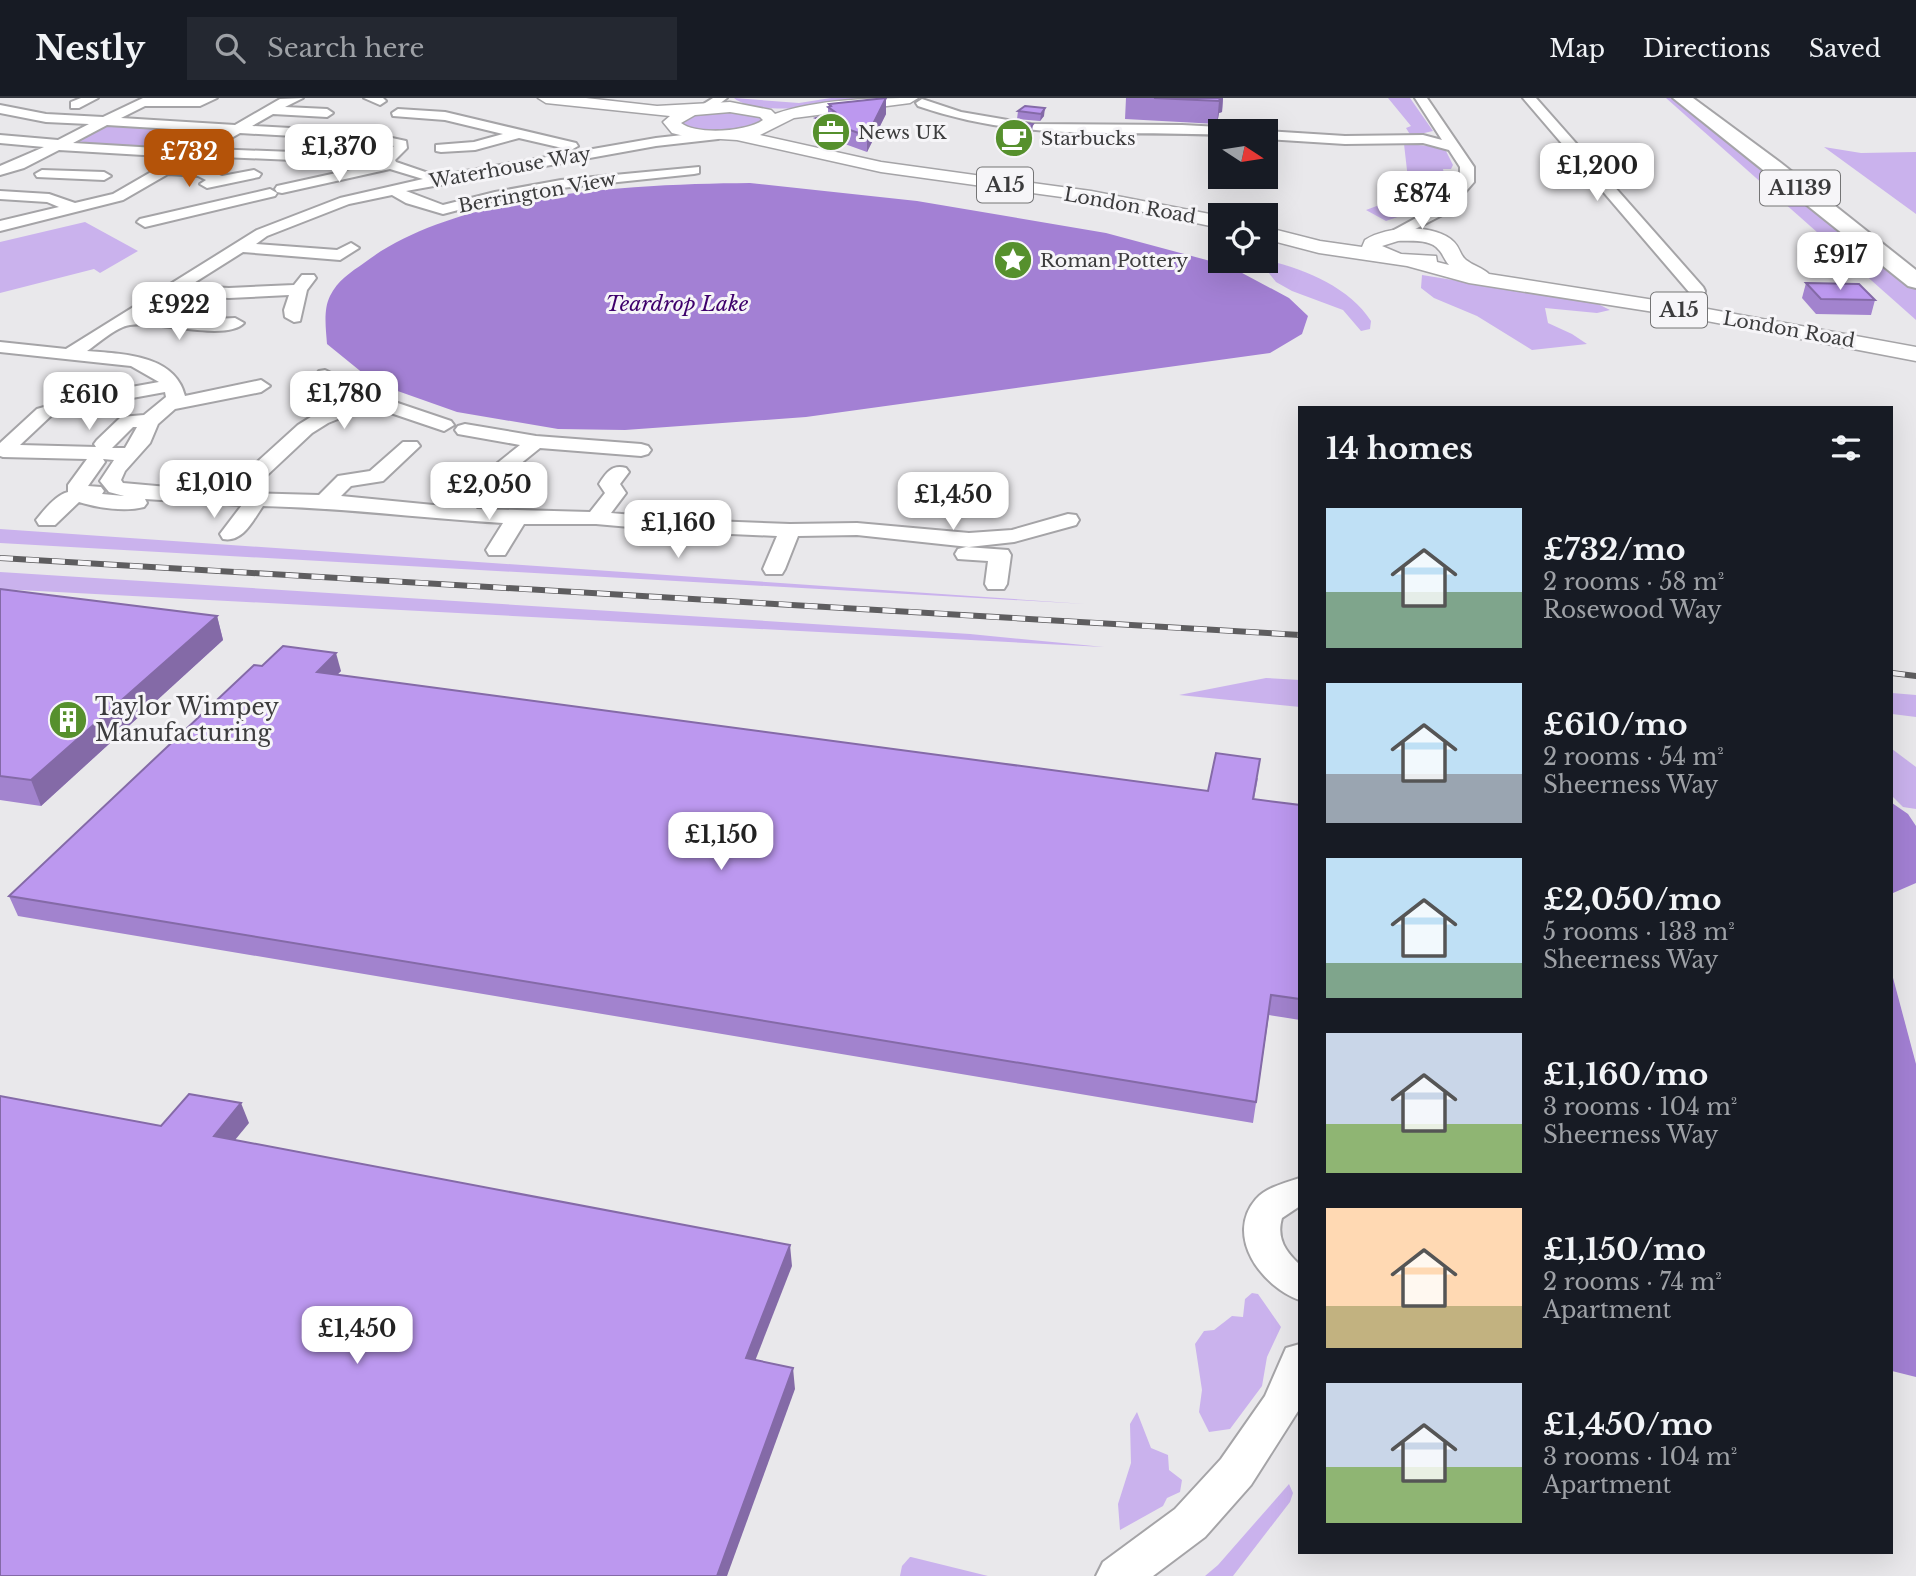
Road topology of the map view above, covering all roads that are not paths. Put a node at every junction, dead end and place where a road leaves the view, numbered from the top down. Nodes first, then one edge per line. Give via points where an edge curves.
1 (14, 98) edge
2 (92, 98) edge
3 (297, 98) edge
4 (546, 98) edge
5 (721, 98) edge
6 (727, 98) edge
7 (1420, 98) edge
8 (1530, 98) edge
9 (1682, 98) edge
10 (1696, 98) edge
11 (0, 99) edge
12 (150, 99) edge
13 (419, 100) dead end
14 (886, 100) edge
15 (920, 100) edge
16 (203, 103) edge
17 (75, 105) dead end
18 (622, 107) junction
19 (0, 109) edge
20 (749, 109) junction
21 (271, 110) junction
22 (698, 110) junction
23 (331, 112) dead end
24 (456, 115) junction
25 (22, 116) junction
26 (0, 122) edge
27 (106, 122) junction
28 (770, 123) junction
29 (1439, 125) junction
30 (675, 126) junction
31 (235, 129) junction
32 (430, 131) dead end
33 (1208, 131) edge
34 (517, 134) junction
35 (726, 135) junction
36 (1278, 136) edge
37 (412, 139) dead end
38 (1423, 139) junction
39 (2, 140) edge
40 (398, 142) junction
41 (656, 142) junction
42 (59, 145) junction
43 (572, 146) dead end
44 (791, 147) junction
45 (441, 148) dead end
46 (1455, 149) junction
47 (193, 153) junction
48 (320, 157) dead end
49 (305, 159) junction
50 (390, 165) junction
51 (689, 169) dead end
52 (163, 170) junction
53 (0, 171) edge
54 (42, 174) dead end
55 (78, 176) junction
56 (104, 176) dead end
57 (433, 181) junction
58 (392, 189) junction
59 (5, 194) edge
60 (124, 194) junction
61 (146, 196) dead end
62 (37, 198) junction
63 (160, 203) dead end
64 (73, 208) junction
65 (1443, 209) junction
66 (175, 215) junction
67 (1208, 220) edge
68 (145, 222) dead end
69 (0, 226) edge
70 (1386, 237) junction
71 (239, 247) junction
72 (1449, 248) junction
73 (1400, 259) junction
74 (1916, 267) edge
75 (307, 281) junction
76 (1495, 281) junction
77 (1916, 281) edge
78 (171, 290) junction
79 (1686, 311) junction
80 (294, 317) dead end
81 (125, 319) junction
82 (235, 323) dead end
83 (0, 346) edge
84 (70, 354) junction
85 (1916, 354) edge
86 (325, 375) dead end
87 (261, 386) dead end
88 (370, 400) junction
89 (83, 401) dead end
90 (44, 413) dead end
91 (155, 417) junction
92 (443, 425) dead end
93 (465, 430) dead end
94 (536, 442) junction
95 (410, 446) dead end
96 (641, 450) dead end
97 (1, 452) edge
98 (135, 459) junction
99 (619, 472) dead end
100 (113, 485) junction
101 (163, 486) dead end
102 (79, 495) junction
103 (240, 497) junction
104 (317, 501) junction
105 (204, 508) dead end
106 (527, 517) junction
107 (596, 517) junction
108 (464, 519) junction
109 (47, 520) dead end
110 (1068, 520) dead end
111 (635, 528) junction
112 (790, 530) junction
113 (231, 534) dead end
114 (727, 543) dead end
115 (940, 546) junction
116 (837, 547) dead end
117 (497, 550) dead end
118 (774, 569) dead end
119 (996, 584) dead end
120 (1298, 1193) edge
121 (1298, 1284) edge
122 (1298, 1365) edge
123 (1118, 1576) edge

1 - 11 street
2 - 17 street
3 - 21 street
4 - 18 main road
5 - 22 street
6 - 20 street
7 - 29 street
8 - 79 street via 1697,291 1696,306
9 - 77 highway, A1139
10 - 74 highway, A1139
12 - 16 street
12 - 27 street
13 - 24 street via 392,115
14 - 15 main road
14 - 20 main road via 806,109
14 - 28 main road via 791,114
15 - 33 street via 962,118 1022,128
18 - 22 main road
18 - 30 main road via 658,116
19 - 25 street
20 - 22 main road
20 - 28 main road, London Road via 765,113
21 - 23 street
21 - 31 street
22 - 30 main road
24 - 32 street
24 - 34 street
25 - 26 street
25 - 27 street
27 - 31 street
27 - 42 street
28 - 35 main road
28 - 44 main road, London Road / A15 via 776,138
29 - 38 street via 1435,137
29 - 46 street
30 - 35 main road
30 - 41 street, Waterhouse Way
31 - 40 street
31 - 47 street
34 - 43 street
34 - 45 street via 493,143
35 - 41 street, Waterhouse Way
35 - 44 main road, London Road / A15
36 - 38 street
37 - 40 street
38 - 46 street
39 - 42 street
40 - 50 street via 400,148 388,159
41 - 57 street, Waterhouse Way
42 - 47 street
42 - 53 street
44 - 67 main road, London Road / A15 via 881,167 1091,196
46 - 65 street via 1467,167 1467,182
47 - 49 street
47 - 52 street
48 - 49 street
49 - 52 street via 214,183 200,172
50 - 57 street
50 - 66 street
51 - 58 street, Berrington View via 561,184 443,210
52 - 60 street
54 - 55 street
55 - 56 street
55 - 62 street
57 - 58 street, Waterhouse Way
58 - 71 street, Waterhouse Way via 306,214
59 - 62 street
60 - 61 street
60 - 64 street
62 - 64 street
63 - 66 street
64 - 69 street
65 - 70 street
65 - 72 street via 1440,228
66 - 68 street
70 - 72 main road, A15 via 1425,237
70 - 73 main road via 1372,248
70 - 73 main road, London Road / A15 via 1330,241 1265,233 1319,247
71 - 75 street via 345,252
71 - 78 street, Waterhouse Way
72 - 73 main road, A15 via 1442,258
72 - 76 main road, London Road / A15 via 1460,264
73 - 76 main road, London Road / A15
75 - 78 street via 229,293
75 - 80 street via 292,310
76 - 79 main road, London Road / A15
78 - 81 street, Waterhouse Way
79 - 85 main road, London Road / A15
81 - 82 street
81 - 84 street, Waterhouse Way
83 - 84 street
84 - 91 street via 135,361 155,370
86 - 88 street
87 - 91 street
88 - 92 street
88 - 103 street via 305,429
89 - 91 street
90 - 97 street
91 - 98 street
91 - 102 street via 100,453 78,485
93 - 94 street
94 - 96 street
94 - 108 street via 492,477
95 - 104 street via 376,477 345,480
97 - 98 street
98 - 100 street via 110,481
99 - 107 street via 609,484 616,493
100 - 102 street
100 - 103 street via 137,492
101 - 103 street
102 - 105 street
102 - 109 street via 69,498
103 - 104 street
103 - 113 street
104 - 108 street via 300,514
106 - 107 street
106 - 108 street
106 - 111 street
106 - 117 street
107 - 111 street
110 - 115 street via 1014,536
111 - 112 street
111 - 114 street
112 - 115 street via 857,529
112 - 118 street
115 - 116 street
115 - 119 street via 1000,555
120 - 121 street via 1278,1201 1261,1231 1265,1252 1274,1266
122 - 123 street via 1281,1405 1236,1472 1190,1523

